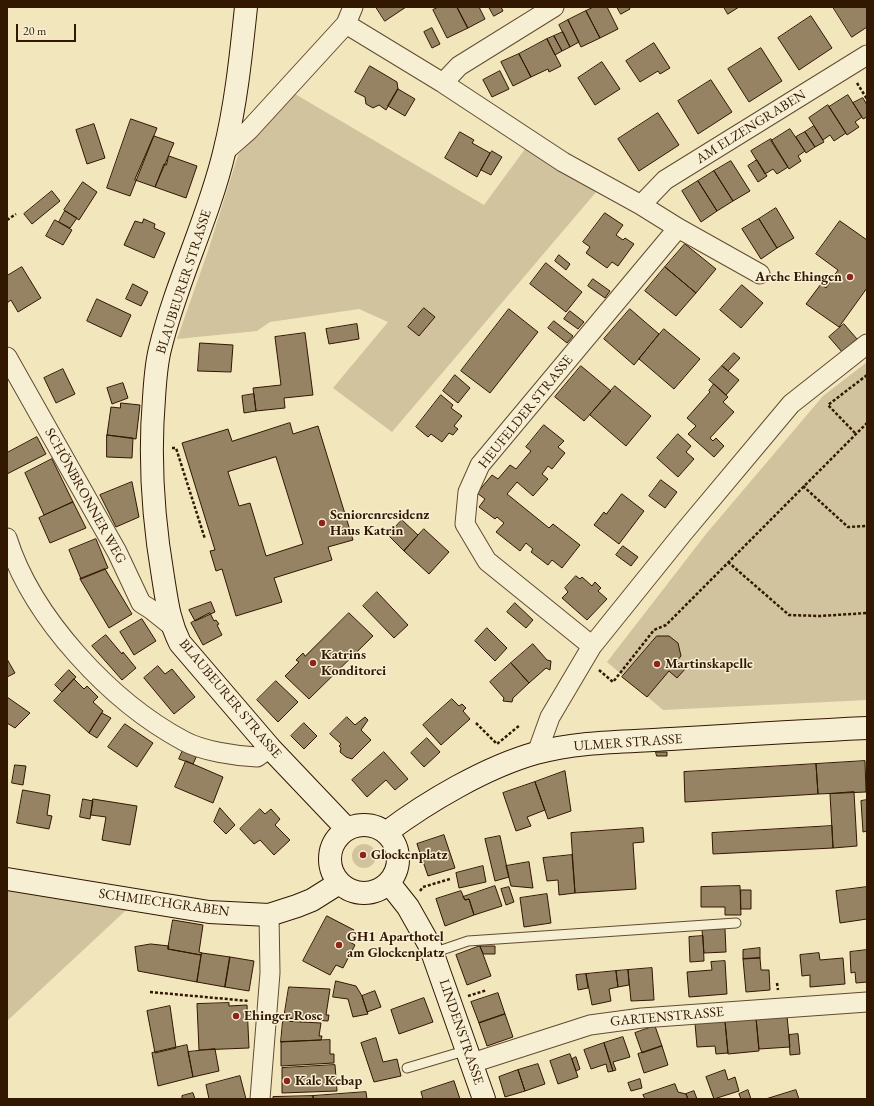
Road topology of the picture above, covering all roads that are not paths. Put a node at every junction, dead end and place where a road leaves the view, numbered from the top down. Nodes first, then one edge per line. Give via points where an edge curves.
1 (246, 7) edge
2 (353, 7) edge
3 (554, 7) edge
4 (346, 24) junction
5 (867, 55) edge
6 (443, 83) junction
7 (224, 152) junction
8 (641, 205) junction
9 (678, 228) junction
10 (760, 274) dead end
11 (867, 344) edge
12 (7, 357) edge
13 (7, 368) edge
14 (7, 538) edge
15 (172, 626) junction
16 (588, 652) junction
17 (867, 728) edge
18 (270, 748) junction
19 (537, 753) junction
20 (347, 829) junction
21 (387, 832) junction
22 (7, 879) edge
23 (339, 883) junction
24 (388, 883) junction
25 (269, 914) junction
26 (736, 923) dead end
27 (433, 953) junction
28 (867, 1002) edge
29 (470, 1057) junction
30 (407, 1068) dead end
31 (260, 1099) edge
32 (484, 1099) edge

1 - 7 street, BLAUBEURER STRASSE
2 - 4 street
3 - 6 street via 459,66
4 - 6 street
4 - 7 street via 249,130
5 - 8 street, AM ELZENGRABEN via 664,180
6 - 8 street via 563,162
7 - 15 street, BLAUBEURER STRASSE via 203,224 159,350 152,418 153,501
8 - 9 street
9 - 10 street
9 - 16 street, HEUFELDER STRASSE via 480,465 468,492 465,524 487,561
11 - 16 street via 791,404
12 - 13 street via 11,365
12 - 15 street, SCHÖNBRONNER WEG via 117,552 141,603
14 - 18 street via 12,555 60,633 107,686 127,703 185,741 233,756 257,757
15 - 18 street, BLAUBEURER STRASSE via 180,643
16 - 19 street via 550,716
17 - 19 street, ULMER STRASSE via 590,743
18 - 20 street, BLAUBEURER STRASSE
19 - 21 street, ULMER STRASSE via 466,783
20 - 21 street via 367,824
20 - 23 street via 337,837 331,848 329,860 332,872
21 - 24 street via 395,844 399,858 396,871
22 - 25 street, SCHMIECHGRABEN via 209,912
23 - 24 street via 350,891 364,894 377,891
23 - 25 street, SCHMIECHGRABEN via 312,900
24 - 27 street, LINDENSTRASSE via 422,928
25 - 31 street via 270,974
26 - 27 lane via 468,941
27 - 29 street, LINDENSTRASSE
28 - 29 street, GARTENSTRASSE via 649,1017 590,1025
29 - 30 lane
29 - 32 street, LINDENSTRASSE

